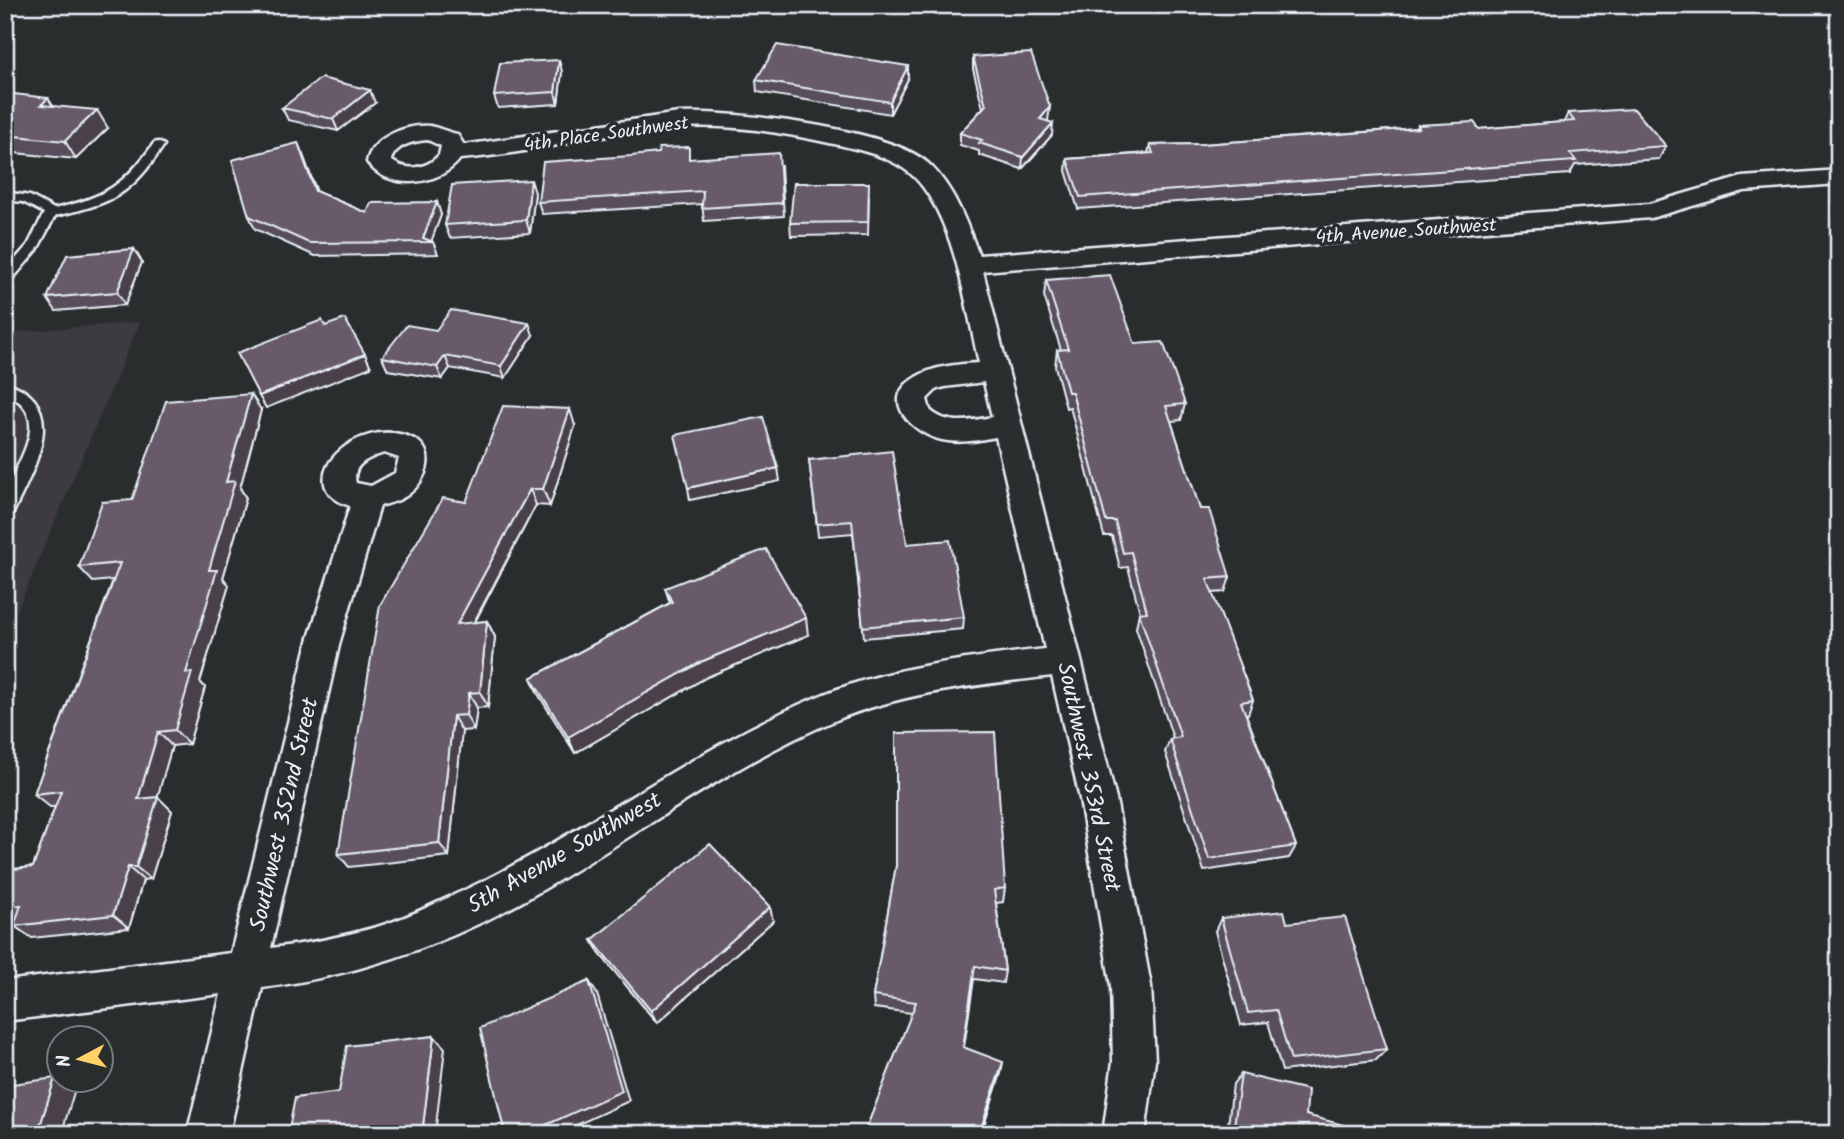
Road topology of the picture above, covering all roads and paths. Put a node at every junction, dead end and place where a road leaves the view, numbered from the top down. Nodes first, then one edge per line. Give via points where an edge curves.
1 (158, 145) dead end
2 (453, 153) dead end
3 (920, 167) joint
4 (1839, 177) edge
5 (5, 196) edge
6 (51, 214) junction
7 (969, 264) junction
8 (5, 279) edge
9 (995, 372) junction
10 (5, 387) edge
11 (1008, 425) junction
12 (368, 497) dead end
13 (5, 513) edge
14 (1066, 661) junction
15 (247, 971) junction
16 (5, 1001) edge
17 (208, 1134) edge
18 (1124, 1134) edge

1 - 6 lane via 123,190
2 - 3 street, 4th Place Southwest via 490,151 642,124 723,120 849,140
3 - 7 street, Southwest 353rd Street via 950,210
4 - 7 street, 4th Avenue Southwest via 1742,184 1651,211
5 - 6 lane via 26,200
6 - 8 lane via 33,247
7 - 9 street, Southwest 353rd Street
9 - 11 street, Southwest 353rd Street
9 - 11 street via 935,379 917,392 915,411 932,427 945,431
10 - 13 lane via 32,400 37,427 29,459
11 - 14 street, Southwest 353rd Street
12 - 15 street, Southwest 352nd Street via 324,641
14 - 15 street, 5th Avenue Southwest via 914,681 825,709 731,756 512,887 408,935 326,960
14 - 18 street, Southwest 353rd Street via 1098,799 1131,986 1134,1061
15 - 16 street, 5th Avenue Southwest
15 - 17 street, Southwest 352nd Street

